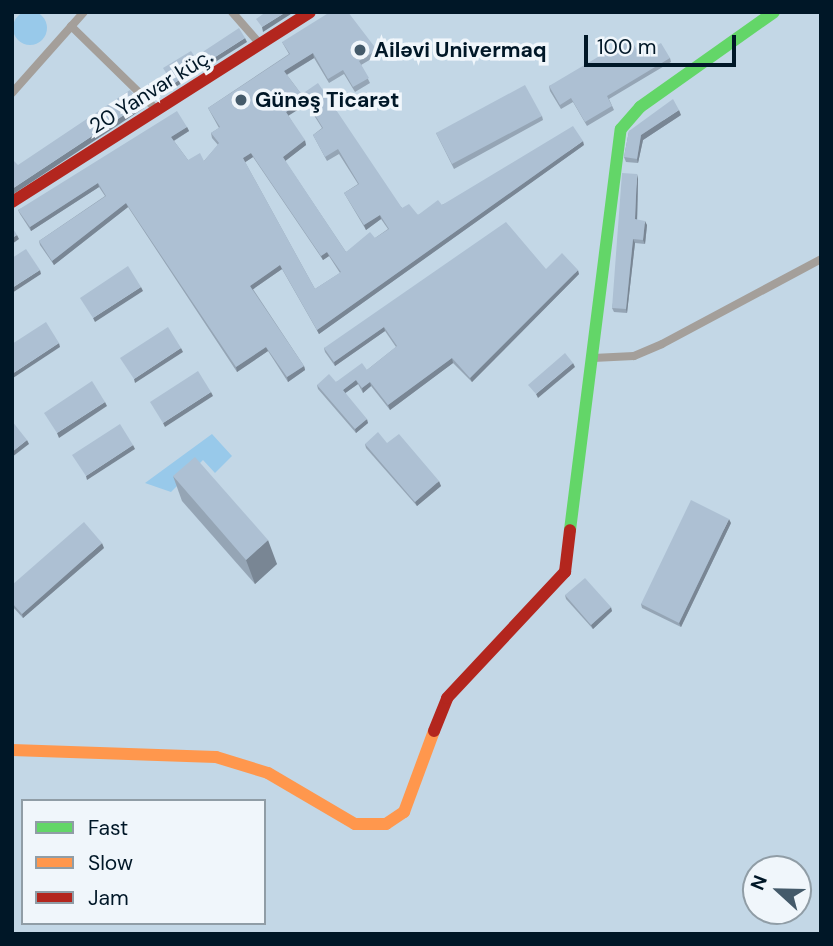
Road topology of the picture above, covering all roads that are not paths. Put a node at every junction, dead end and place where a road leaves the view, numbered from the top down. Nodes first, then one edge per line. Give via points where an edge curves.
1 (83, 12) edge
2 (232, 12) edge
3 (310, 12) edge
4 (774, 12) edge
5 (71, 26) junction
6 (260, 44) junction
7 (12, 93) edge
8 (158, 110) junction
9 (12, 202) edge
10 (821, 259) edge
11 (593, 358) junction
12 (12, 750) edge

1 - 5 street
2 - 6 street
3 - 6 street, 20 Yanvar küç.
4 - 11 street via 640,107 621,129
5 - 7 street
5 - 8 street
6 - 8 street, 20 Yanvar küç.
8 - 9 street, 20 Yanvar küç.
10 - 11 street via 662,344 634,356
11 - 12 street via 565,572 447,698 414,793 395,819 377,826 355,824 268,773 216,757

